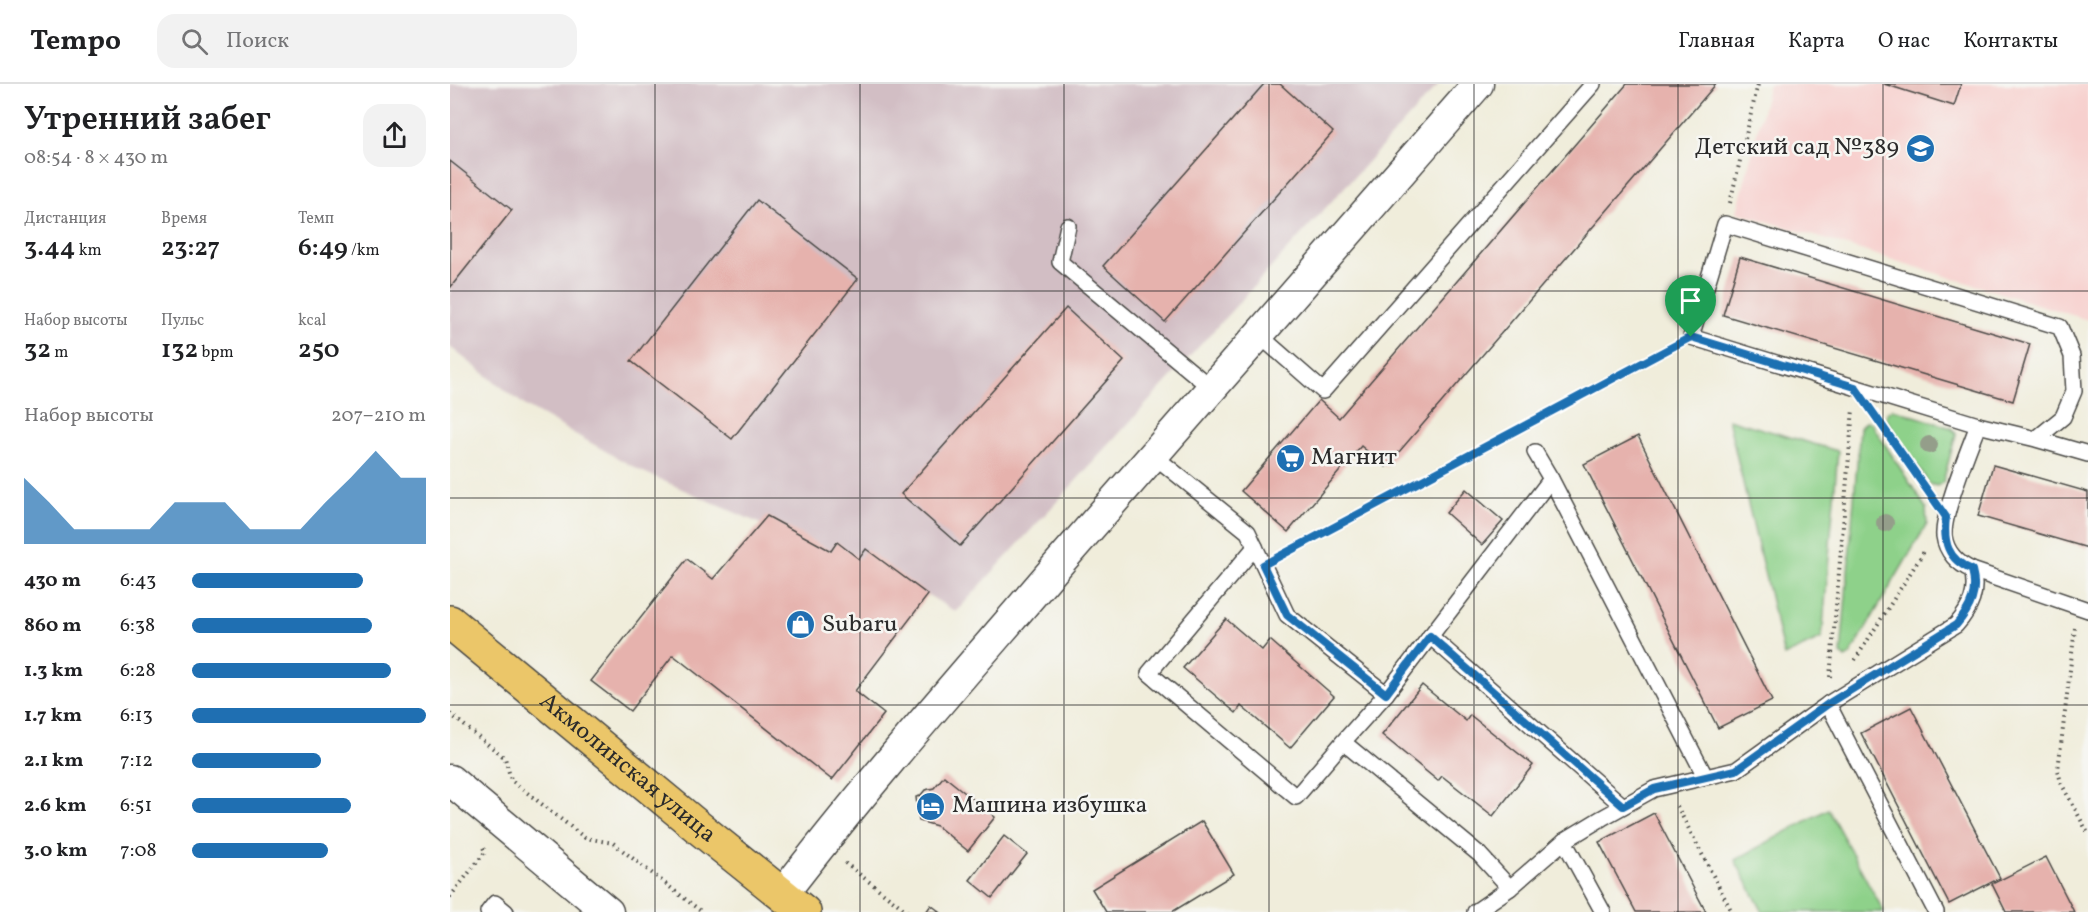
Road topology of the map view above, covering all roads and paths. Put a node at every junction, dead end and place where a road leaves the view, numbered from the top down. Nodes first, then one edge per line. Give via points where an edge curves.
1 (1478, 84) edge
2 (1593, 84) edge
3 (1758, 84) edge
4 (1725, 224) junction
5 (1068, 226) dead end
6 (1258, 334) junction
7 (1691, 337) junction
8 (1855, 387) junction
9 (1211, 388) junction
10 (1978, 425) junction
11 (2036, 439) junction
12 (1535, 452) dead end
13 (2088, 454) edge
14 (1153, 455) junction
15 (1551, 479) junction
16 (1946, 517) junction
17 (1255, 547) junction
18 (1263, 565) junction
19 (1972, 570) junction
20 (2083, 608) edge
21 (450, 622) edge
22 (1430, 636) junction
23 (1853, 665) dead end
24 (1386, 694) junction
25 (1828, 704) junction
26 (450, 714) edge
27 (1343, 742) junction
28 (1705, 776) junction
29 (450, 780) edge
30 (1666, 786) junction
31 (1623, 806) junction
32 (2088, 833) edge
33 (1564, 841) junction
34 (481, 842) dead end
35 (821, 844) junction
36 (1510, 888) junction
37 (450, 897) edge
38 (793, 903) edge
39 (488, 912) edge
40 (506, 912) edge
41 (608, 912) edge
42 (702, 912) edge
43 (908, 912) edge
44 (1476, 912) edge
45 (1603, 912) edge
46 (1732, 912) edge
47 (1936, 912) edge

1 - 6 street
2 - 6 lane via 1323,391
3 - 4 path
4 - 7 lane
4 - 11 lane via 2060,327 2072,356 2074,391 2063,417
5 - 9 lane via 1060,262
6 - 9 street
7 - 8 lane
7 - 18 path
8 - 10 lane
8 - 16 path
8 - 25 path
9 - 14 street
10 - 11 lane
10 - 16 lane
11 - 13 lane
12 - 15 lane
14 - 17 lane via 1248,532
14 - 35 street
15 - 22 lane
15 - 28 lane
16 - 19 lane via 1946,545 1956,561
16 - 23 path
17 - 18 lane
17 - 27 lane via 1149,673 1296,797
18 - 24 lane via 1287,615
19 - 20 lane
19 - 25 lane via 1973,596 1966,614 1956,625
20 - 32 path via 2058,770
21 - 38 main road, Акмолинская улица
22 - 24 lane
22 - 31 lane
24 - 27 lane
25 - 28 lane via 1736,770
25 - 47 lane
26 - 42 path via 505,758 510,780 585,838 613,843
27 - 36 lane via 1479,854
28 - 30 lane
29 - 41 street
30 - 31 lane
30 - 46 path
31 - 33 lane
33 - 36 lane
33 - 45 lane
34 - 37 path via 485,852
35 - 38 street
35 - 43 path
36 - 44 lane
39 - 40 lane via 495,903

